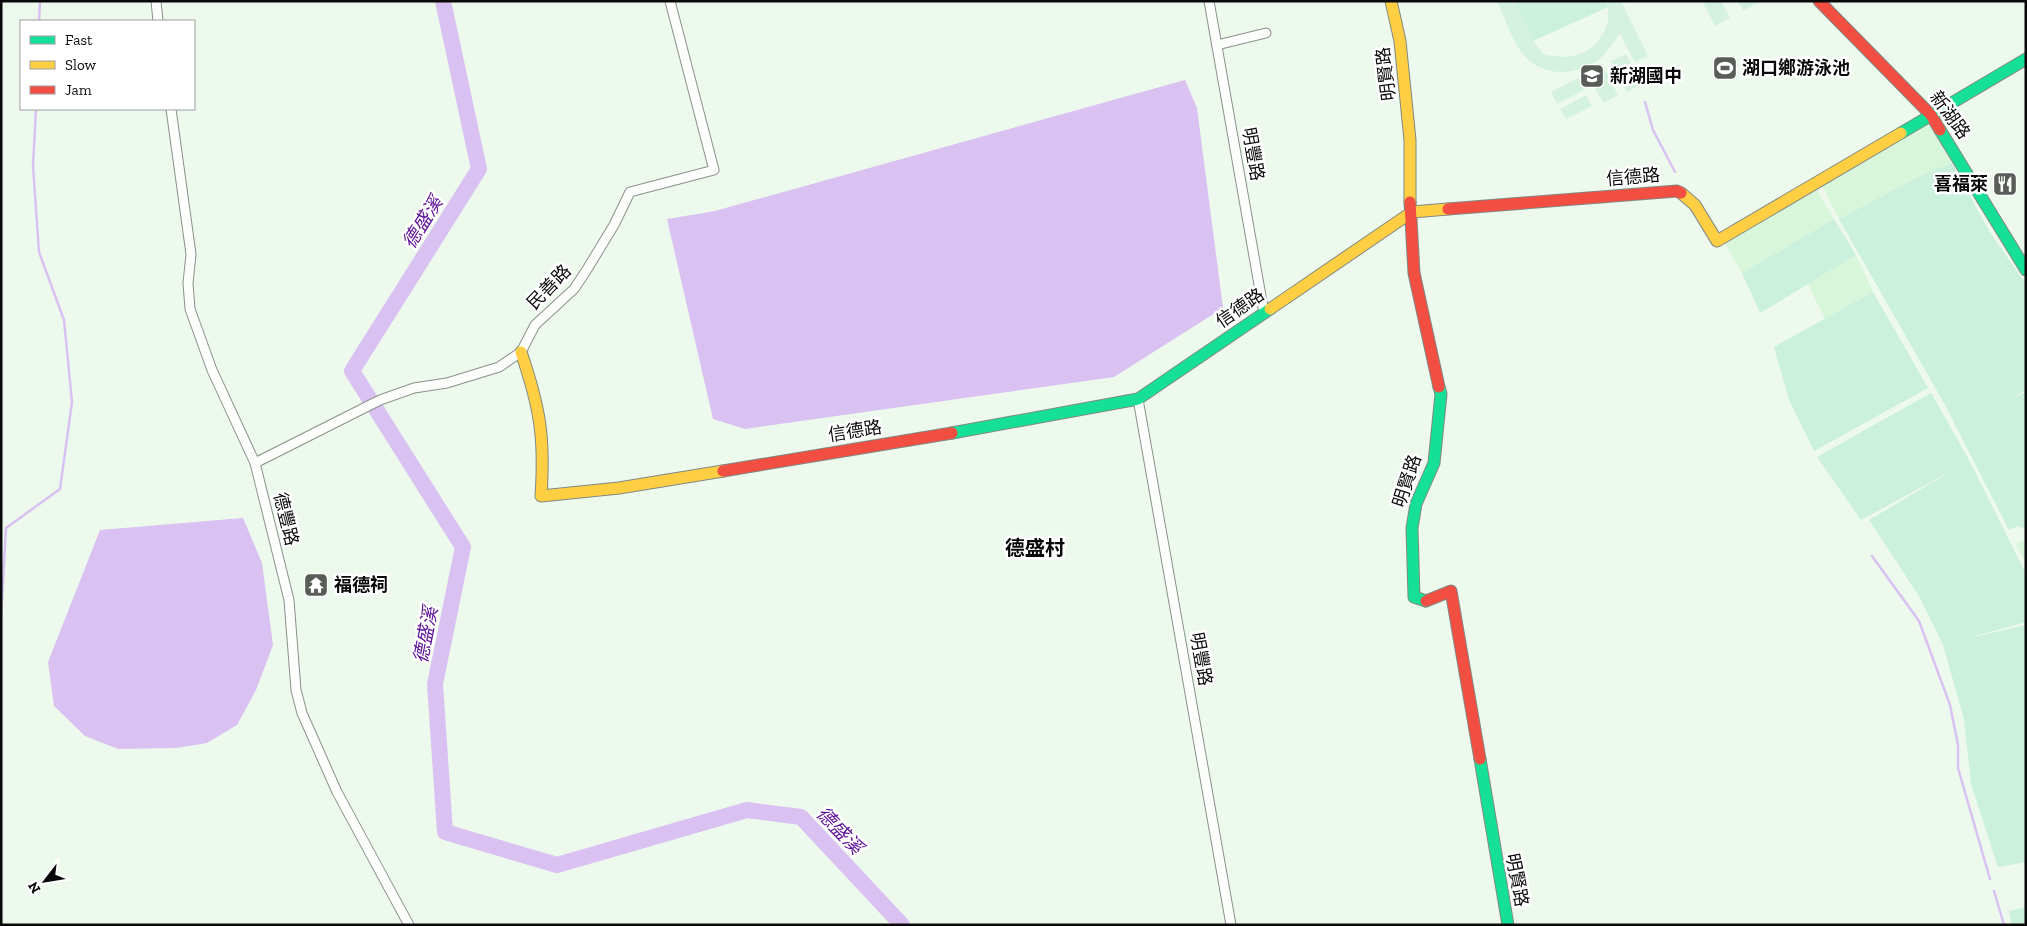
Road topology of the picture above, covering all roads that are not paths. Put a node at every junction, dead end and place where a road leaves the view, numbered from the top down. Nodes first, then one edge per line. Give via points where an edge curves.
1 (156, 1) edge
2 (670, 1) edge
3 (1209, 1) edge
4 (1391, 1) edge
5 (1819, 1) edge
6 (158, 20) edge
7 (1266, 33) dead end
8 (1217, 46) junction
9 (2026, 59) edge
10 (170, 110) edge
11 (1931, 115) junction
12 (1412, 212) junction
13 (2026, 270) edge
14 (1264, 313) junction
15 (521, 352) junction
16 (1138, 399) junction
17 (255, 462) junction
18 (409, 925) edge
19 (1231, 925) edge
20 (1508, 925) edge

1 - 6 street
2 - 15 street, 民善路 via 714,170 630,192 614,225 574,289 536,325
3 - 8 street, 明豐路
4 - 12 street, 明賢路 via 1405,84
5 - 11 street, 新湖路
7 - 8 street
8 - 14 street, 明豐路
9 - 11 street, 信德路
10 - 17 street, 德豐路 via 191,254 190,309 212,370
11 - 12 street, 信德路 via 1717,241 1693,202 1685,192 1677,191
11 - 13 street, 新湖路
12 - 14 street, 信德路
12 - 20 street, 明賢路 via 1414,273 1441,394 1434,463 1416,504 1412,528 1414,597 1424,602 1451,591
14 - 16 street, 信德路
15 - 16 street, 信德路 via 541,420 544,443 542,496 629,486
15 - 17 street, 民善路 via 499,367 380,400
16 - 19 street, 明豐路
17 - 18 street, 德豐路 via 289,600 296,690 302,713 337,792

